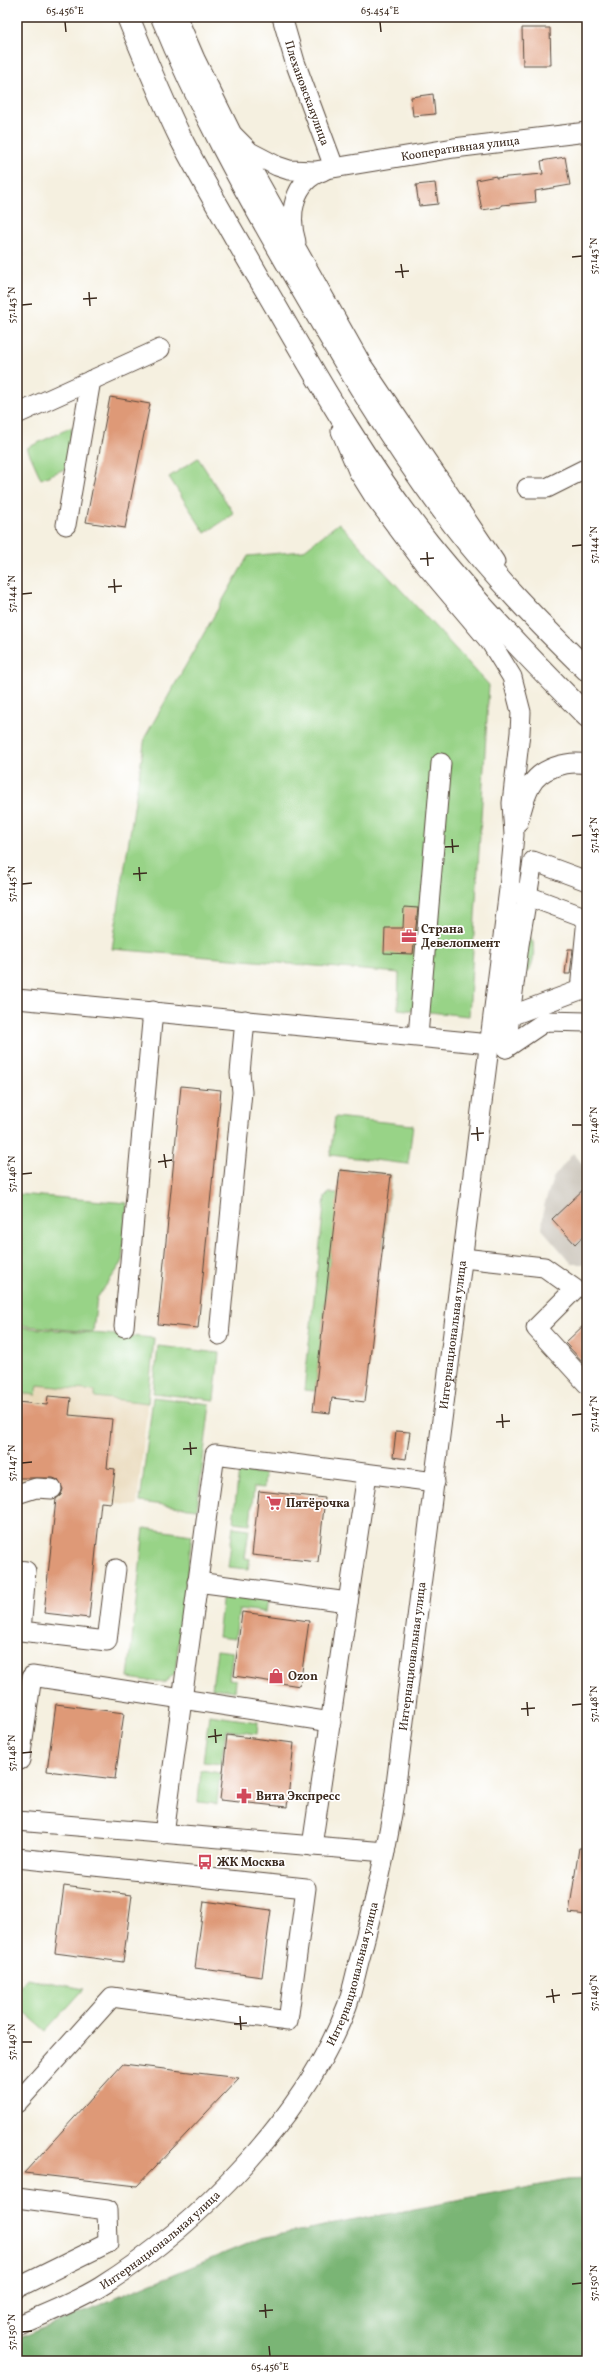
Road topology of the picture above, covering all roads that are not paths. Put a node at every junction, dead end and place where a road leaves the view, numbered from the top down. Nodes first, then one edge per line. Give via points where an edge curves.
1 (128, 17) edge
2 (162, 17) edge
3 (178, 17) edge
4 (282, 17) edge
5 (587, 132) edge
6 (232, 134) junction
7 (334, 167) junction
8 (302, 259) junction
9 (160, 349) dead end
10 (91, 380) junction
11 (326, 394) junction
12 (17, 414) edge
13 (587, 468) edge
14 (527, 488) dead end
15 (66, 525) dead end
16 (550, 633) junction
17 (587, 670) edge
18 (587, 716) edge
19 (441, 763) dead end
20 (587, 764) edge
21 (514, 834) junction
22 (587, 881) edge
23 (509, 889) junction
24 (527, 897) junction
25 (587, 918) edge
26 (584, 990) edge
27 (17, 999) edge
28 (153, 1011) junction
29 (510, 1016) junction
30 (245, 1020) junction
31 (587, 1022) edge
32 (418, 1036) junction
33 (491, 1036) junction
34 (463, 1258) junction
35 (581, 1285) edge
36 (124, 1327) dead end
37 (220, 1335) dead end
38 (587, 1384) edge
39 (367, 1474) junction
40 (435, 1482) junction
41 (52, 1489) dead end
42 (17, 1494) edge
43 (116, 1569) dead end
44 (17, 1570) edge
45 (197, 1582) junction
46 (348, 1602) junction
47 (182, 1697) junction
48 (331, 1722) junction
49 (20, 1760) dead end
50 (17, 1821) edge
51 (164, 1834) junction
52 (312, 1846) junction
53 (386, 1852) junction
54 (17, 1858) edge
55 (17, 2103) edge
56 (17, 2198) edge
57 (17, 2288) edge
58 (17, 2326) edge

1 - 11 highway via 183,142
2 - 16 highway via 212,128 350,373 405,457 455,526 499,579
3 - 6 street via 198,66
4 - 7 street, Плехановскаяулица via 295,62
5 - 7 street, Кооперативная улица via 500,141
6 - 7 street via 250,152 277,166 304,171
6 - 8 street
7 - 8 street via 304,182 296,197 294,227
8 - 16 street via 362,365 416,448 501,570
9 - 10 street
10 - 12 street
10 - 15 street
11 - 18 highway via 379,477 429,544 526,654
11 - 21 street via 358,471 373,495 426,566 491,643 512,678 521,712 512,803
13 - 14 street via 547,488
16 - 17 highway
19 - 32 street
20 - 21 street via 568,764 540,774 530,785
21 - 23 street, Интернациональная улица
22 - 24 street via 533,861
23 - 24 street
23 - 33 street, Интернациональная улица
24 - 25 street
24 - 29 street
25 - 26 street
26 - 29 street
27 - 28 street
28 - 30 street
28 - 36 street
29 - 31 street via 506,1048 546,1021
29 - 33 street
30 - 32 street
30 - 37 street via 240,1073 242,1092
32 - 33 street
33 - 34 street, Интернациональная улица
34 - 35 street via 544,1267
34 - 40 street, Интернациональная улица
35 - 38 street via 536,1328
39 - 40 street
39 - 45 street via 215,1454
39 - 46 street
40 - 53 street, Интернациональная улица
41 - 42 street via 36,1488
43 - 44 street via 106,1641 21,1631 26,1571
45 - 46 street
45 - 47 street
46 - 48 street
47 - 48 street via 205,1704
47 - 49 street via 32,1676
47 - 51 street
48 - 52 street
50 - 51 street
51 - 52 street
52 - 53 street
53 - 58 street, Интернациональная улица via 347,2005 311,2080 285,2117 228,2181 140,2259 99,2287
54 - 55 street via 306,1888 288,2021 112,1997
56 - 57 street via 107,2210 108,2243

